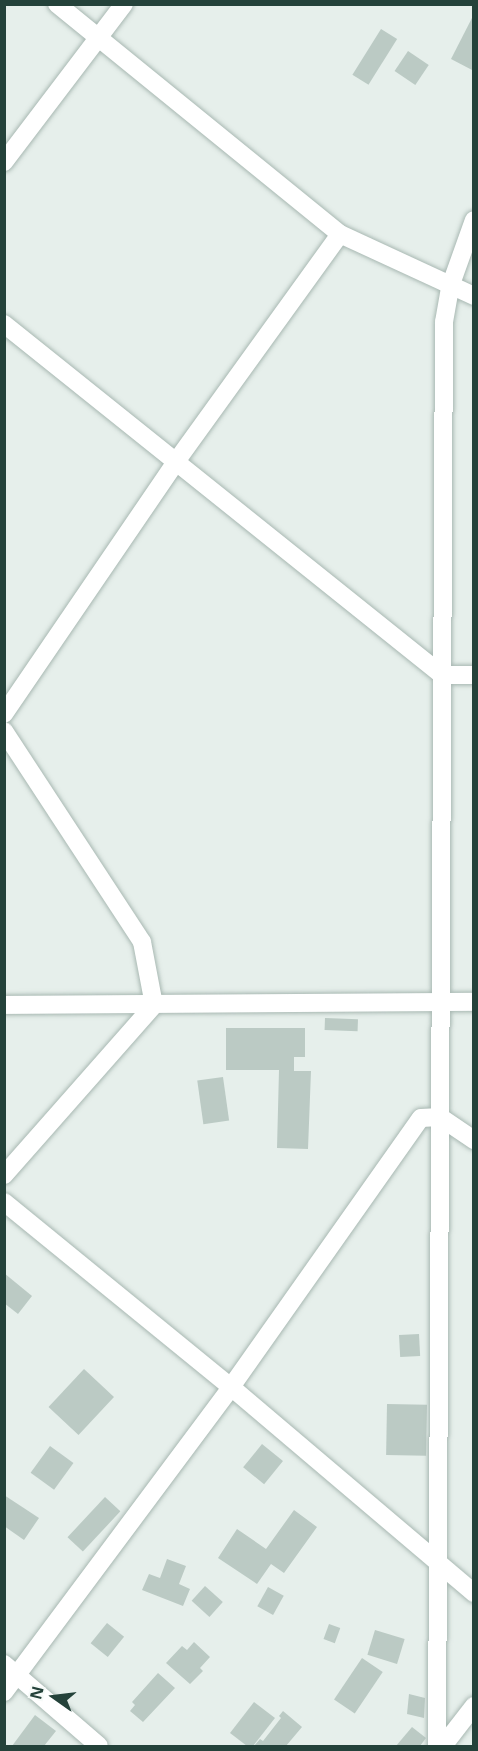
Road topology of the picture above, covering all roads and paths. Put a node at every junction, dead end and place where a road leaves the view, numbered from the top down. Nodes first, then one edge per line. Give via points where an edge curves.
1 (57, 4) edge
2 (124, 4) edge
3 (99, 38) junction
4 (4, 162) edge
5 (474, 220) edge
6 (340, 234) junction
7 (450, 286) junction
8 (474, 296) edge
9 (4, 324) edge
10 (175, 463) junction
11 (442, 675) junction
12 (474, 675) edge
13 (4, 714) edge
14 (4, 731) edge
15 (474, 1002) edge
16 (441, 1004) junction
17 (4, 1005) edge
18 (154, 1005) junction
19 (440, 1117) junction
20 (474, 1140) edge
21 (4, 1175) edge
22 (4, 1202) edge
23 (231, 1387) junction
24 (438, 1562) junction
25 (474, 1593) edge
26 (11, 1670) edge
27 (4, 1692) edge
28 (474, 1706) edge
29 (99, 1746) edge
30 (437, 1746) edge
31 (443, 1746) edge

1 - 3 street
2 - 3 street
3 - 4 street
3 - 6 street
5 - 7 street
6 - 7 street
6 - 10 street
7 - 8 street
7 - 11 street via 444,322
9 - 10 street
10 - 11 street
10 - 13 street
11 - 12 street
11 - 16 street
14 - 18 street via 142,942
15 - 16 street
16 - 18 street
16 - 19 street
17 - 18 street
18 - 21 street
19 - 20 street
19 - 23 street via 421,1118
19 - 24 street
22 - 23 street
23 - 24 street
23 - 26 street
24 - 25 street
24 - 30 street
26 - 27 street
26 - 29 street
28 - 31 street

